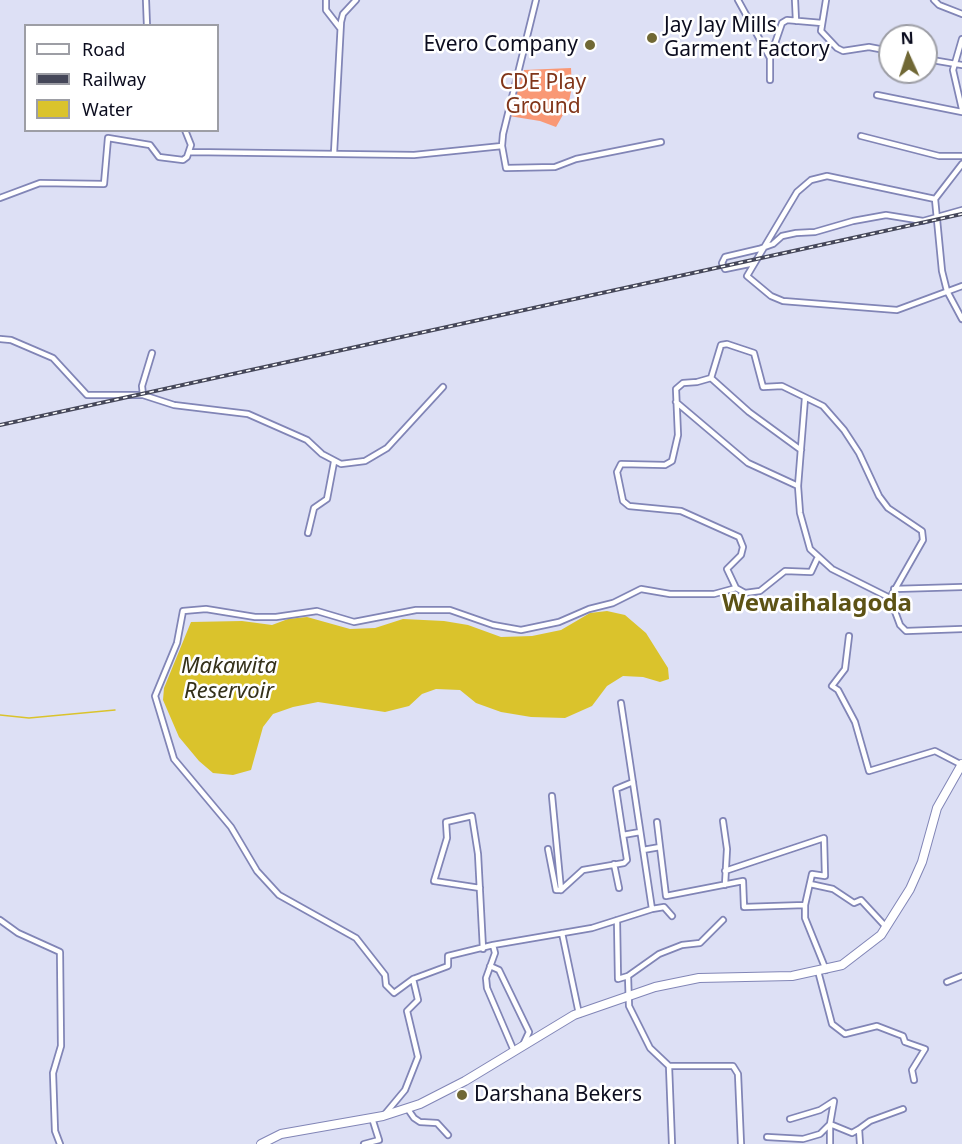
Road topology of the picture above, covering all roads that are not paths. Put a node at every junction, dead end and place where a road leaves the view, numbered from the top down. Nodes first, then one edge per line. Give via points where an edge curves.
1 (146, 0) edge
2 (326, 0) edge
3 (356, 0) edge
4 (536, 0) edge
5 (738, 0) edge
6 (795, 0) edge
7 (826, 0) edge
8 (934, 0) edge
9 (962, 14) edge
10 (796, 21) junction
11 (822, 23) junction
12 (147, 24) edge
13 (340, 28) junction
14 (962, 39) edge
15 (878, 49) edge
16 (770, 58) junction
17 (938, 61) edge
18 (955, 65) junction
19 (962, 65) edge
20 (770, 80) dead end
21 (877, 95) dead end
22 (962, 110) edge
23 (186, 132) edge
24 (861, 136) dead end
25 (661, 142) dead end
26 (502, 146) junction
27 (190, 152) junction
28 (334, 153) junction
29 (962, 156) edge
30 (962, 164) edge
31 (0, 198) edge
32 (935, 199) junction
33 (962, 210) edge
34 (936, 217) junction
35 (763, 248) junction
36 (754, 263) junction
37 (962, 286) edge
38 (947, 291) junction
39 (962, 320) edge
40 (0, 339) edge
41 (152, 353) dead end
42 (711, 378) junction
43 (443, 387) dead end
44 (143, 395) junction
45 (805, 398) junction
46 (676, 402) junction
47 (801, 450) junction
48 (334, 462) junction
49 (798, 486) junction
50 (308, 534) dead end
51 (817, 559) junction
52 (962, 587) edge
53 (736, 588) junction
54 (894, 589) junction
55 (890, 598) junction
56 (962, 629) edge
57 (849, 636) dead end
58 (621, 703) dead end
59 (962, 764) edge
60 (633, 782) junction
61 (552, 796) dead end
62 (723, 820) dead end
63 (657, 822) dead end
64 (640, 832) junction
65 (623, 835) junction
66 (660, 847) junction
67 (548, 849) dead end
68 (643, 850) junction
69 (614, 864) junction
70 (725, 871) junction
71 (810, 884) junction
72 (725, 885) junction
73 (480, 888) dead end
74 (619, 888) dead end
75 (561, 890) junction
76 (805, 905) junction
77 (652, 909) junction
78 (672, 916) dead end
79 (0, 920) edge
80 (617, 920) junction
81 (723, 920) dead end
82 (886, 927) junction
83 (562, 933) junction
84 (494, 945) junction
85 (483, 949) junction
86 (490, 966) junction
87 (822, 971) junction
88 (628, 976) junction
89 (962, 976) edge
90 (413, 979) junction
91 (947, 982) dead end
92 (629, 996) junction
93 (579, 1014) junction
94 (523, 1045) junction
95 (514, 1051) junction
96 (669, 1066) junction
97 (914, 1080) dead end
98 (407, 1108) junction
99 (903, 1109) dead end
100 (383, 1116) junction
101 (372, 1118) junction
102 (790, 1119) dead end
103 (831, 1124) junction
104 (859, 1129) junction
105 (448, 1135) dead end
106 (767, 1137) dead end
107 (60, 1144) edge
108 (261, 1144) edge
109 (364, 1144) edge
110 (672, 1144) edge
111 (741, 1144) edge
112 (830, 1144) edge
113 (860, 1144) edge

1 - 12 street
2 - 13 street via 326,10
3 - 13 street via 343,14
4 - 26 street
5 - 16 street
6 - 10 street
7 - 11 street
8 - 9 street
10 - 11 street
10 - 16 street via 782,23
11 - 15 street via 821,31 843,51
13 - 28 street
14 - 18 street
16 - 20 street
17 - 18 street
18 - 19 street
18 - 22 street
21 - 22 street
23 - 27 street
24 - 29 street via 939,156
25 - 26 street via 555,167 514,170 504,164
26 - 28 street via 414,154
27 - 28 street
27 - 31 street via 183,160 159,157 150,145 108,138 104,184 40,183
30 - 32 street
32 - 34 street
32 - 35 street via 827,176 811,180 797,192
33 - 34 street
34 - 35 street via 918,222 893,216 866,218 815,232 782,236
34 - 38 street
35 - 36 street
35 - 36 street via 727,256 722,264 725,269
36 - 38 street via 748,279 771,296 795,304 897,310
37 - 38 street
38 - 39 street
40 - 44 street via 52,358 87,395
41 - 44 street
42 - 45 street via 721,345 727,344 754,353 763,387 782,386
42 - 46 street via 679,384
42 - 47 street
43 - 48 street via 381,452 356,463
44 - 48 street via 174,405 248,414 307,440
45 - 47 street
45 - 54 street via 823,406 844,430 888,508 922,531 923,540
46 - 49 street via 748,463
46 - 53 street via 675,455 666,465 621,464 617,472 623,501 629,506 681,511 739,537 741,555 727,569
47 - 49 street
48 - 50 street via 327,499 314,508
49 - 51 street via 800,513 810,549
51 - 53 street via 811,572 785,571 753,594
51 - 55 street
52 - 54 street
53 - 90 street via 714,594 670,594 641,589 559,622 521,630 450,610 416,610 354,622 317,611 276,617 206,609 183,611 177,642 155,696 174,759 231,827 257,871 279,895 356,938 394,993
54 - 55 street
55 - 56 street via 906,631
57 - 59 street via 845,669 832,686 855,722 869,771 935,751
58 - 60 street
59 - 82 main road via 937,808 910,889
60 - 64 street
60 - 65 street via 616,789
61 - 75 street
62 - 70 street
63 - 66 street
64 - 65 street
64 - 68 street
65 - 69 street via 627,860
66 - 68 street
66 - 72 street via 666,896
67 - 75 street via 556,891
68 - 77 street
69 - 74 street
69 - 75 street via 583,870
70 - 71 street via 824,838 825,876 812,874
70 - 72 street
71 - 76 street
71 - 82 street via 833,889 854,903 861,900
72 - 76 street via 743,881 744,907
73 - 85 street via 434,881 447,838 446,822 471,816 478,854 483,937
76 - 87 street via 805,918
77 - 78 street via 664,907
77 - 80 street
79 - 107 street via 60,952 61,1046 53,1073
80 - 83 street
80 - 88 street via 618,979
81 - 88 street via 700,943 659,954
82 - 87 main road via 842,965
83 - 84 street
83 - 93 street
84 - 85 street
84 - 86 street
85 - 90 street via 448,956 448,966
86 - 94 street via 499,970 529,1032
86 - 95 street via 487,988
87 - 92 main road via 792,976 699,978
87 - 97 street via 832,1024 838,1029 845,1034 877,1026 925,1049 912,1070
88 - 92 street
89 - 91 street
90 - 100 street via 418,1000 407,1011 418,1057 405,1090
92 - 93 main road
92 - 96 street via 629,1006 650,1048
93 - 94 main road
94 - 95 main road
95 - 98 main road via 465,1081
96 - 110 street
96 - 111 street via 733,1066 738,1074
98 - 100 main road
98 - 105 street via 420,1122 437,1123
99 - 104 street
100 - 101 main road
101 - 108 main road via 281,1134
101 - 109 street via 379,1140
102 - 103 street via 820,1110 834,1101
103 - 104 street via 852,1132
103 - 106 street via 820,1134 803,1139
103 - 112 street
104 - 113 street

